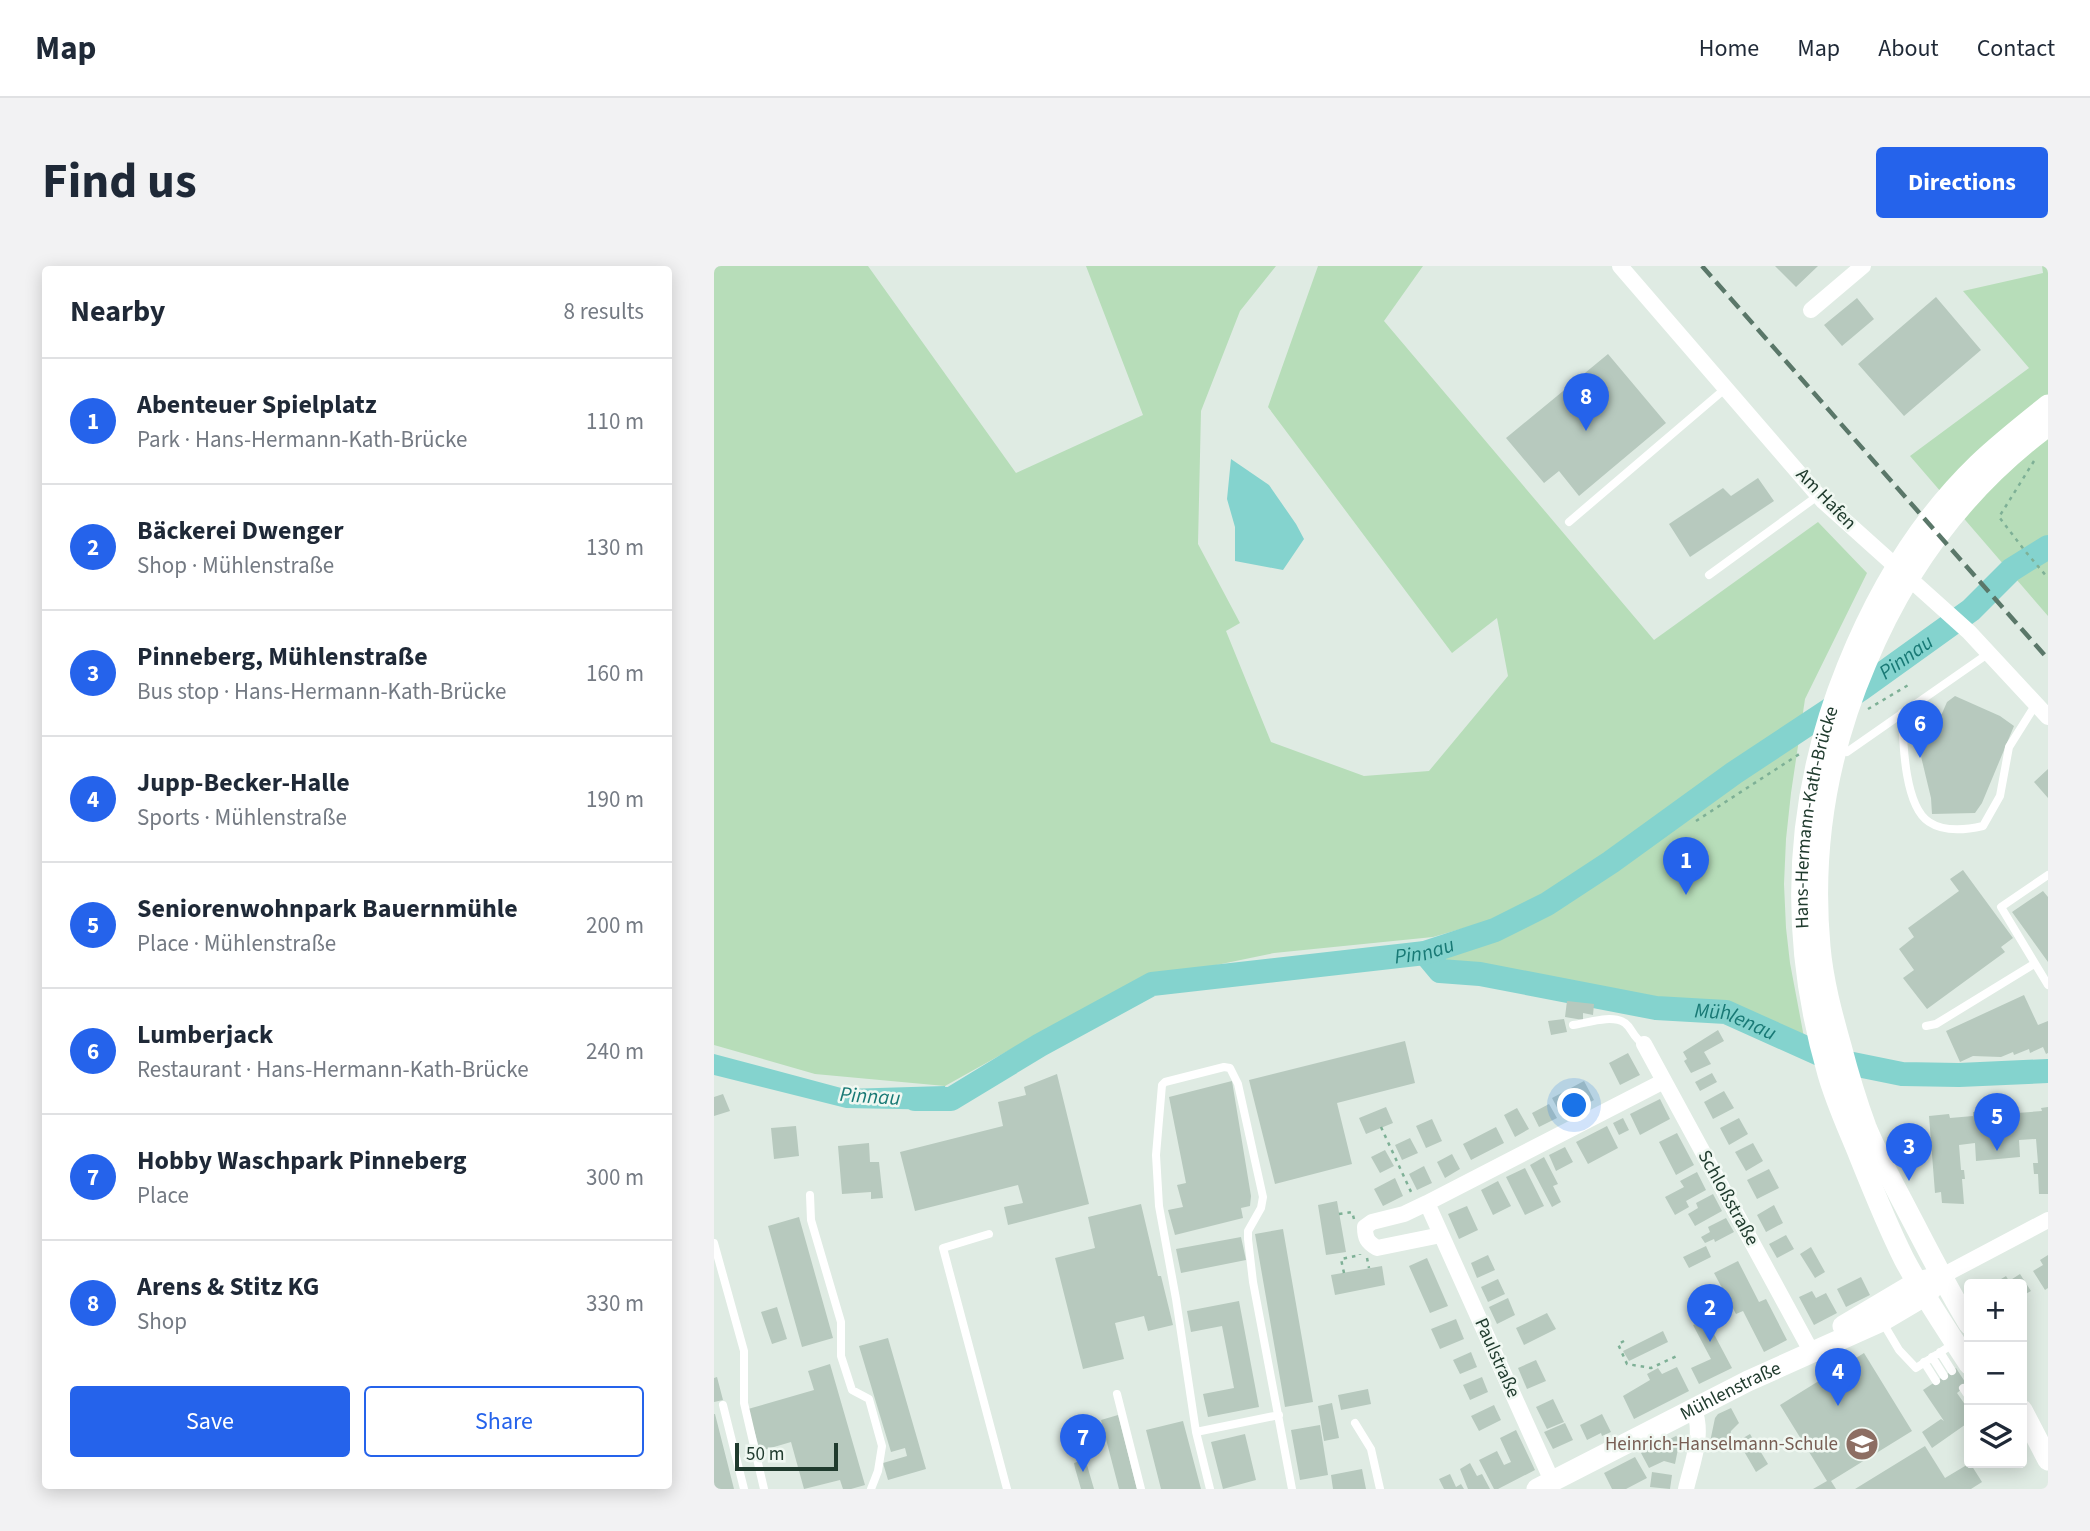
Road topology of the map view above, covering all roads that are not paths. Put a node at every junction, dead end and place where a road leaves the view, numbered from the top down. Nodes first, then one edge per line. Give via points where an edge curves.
1 (1620, 266) edge
2 (1863, 266) edge
3 (1811, 310) dead end
4 (1726, 388) junction
5 (2048, 405) edge
6 (2048, 426) edge
7 (1819, 495) junction
8 (1569, 522) dead end
9 (1709, 575) dead end
10 (1989, 653) junction
11 (2036, 704) junction
12 (1902, 713) junction
13 (2048, 717) edge
14 (1847, 752) dead end
15 (2048, 875) edge
16 (2035, 964) junction
17 (2048, 985) edge
18 (1573, 1025) dead end
19 (1926, 1026) dead end
20 (1644, 1044) joint
21 (1664, 1080) junction
22 (1845, 1093) junction
23 (810, 1195) dead end
24 (1423, 1205) junction
25 (2048, 1220) edge
26 (989, 1234) dead end
27 (1441, 1235) junction
28 (714, 1243) edge
29 (1942, 1276) junction
30 (1922, 1289) junction
31 (1964, 1315) edge
32 (1882, 1321) junction
33 (1811, 1351) junction
34 (1942, 1351) junction
35 (1924, 1362) junction
36 (1955, 1370) edge
37 (1936, 1381) dead end
38 (1116, 1394) dead end
39 (723, 1405) dead end
40 (1694, 1409) junction
41 (1279, 1415) junction
42 (2027, 1420) edge
43 (1355, 1423) dead end
44 (1196, 1432) junction
45 (2027, 1440) edge
46 (2048, 1460) edge
47 (1545, 1485) edge
48 (744, 1489) edge
49 (764, 1489) edge
50 (871, 1489) edge
51 (1007, 1489) edge
52 (1141, 1489) edge
53 (1210, 1489) edge
54 (1292, 1489) edge
55 (1380, 1489) edge
56 (1686, 1489) edge

1 - 4 street, Am Hafen
2 - 3 street
4 - 7 street, Am Hafen
4 - 8 lane
5 - 22 main road, Hans-Hermann-Kath-Brücke via 1976,466 1920,531 1885,585 1858,641 1825,729 1807,803 1802,849 1804,957 1828,1074
6 - 22 main road, Hans-Hermann-Kath-Brücke via 1994,471 1924,552 1876,639 1831,766 1818,853 1820,949
7 - 9 lane
7 - 10 street, Am Hafen
10 - 11 street, Am Hafen
10 - 12 lane
11 - 12 lane via 2008,747 2000,796 1993,810 1983,826 1967,830 1930,824 1922,816 1905,770
11 - 13 street, Am Hafen
12 - 14 lane
15 - 16 lane via 2001,907
16 - 17 lane
16 - 19 lane
18 - 20 lane via 1618,1020
20 - 21 street, Schloßstraße
21 - 24 street
21 - 33 street, Schloßstraße
22 - 29 main road, Hans-Hermann-Kath-Brücke
22 - 30 main road, Hans-Hermann-Kath-Brücke via 1881,1209
23 - 50 lane via 811,1220 841,1322 841,1356 852,1390 869,1399 883,1446
24 - 27 street, Paulstraße
24 - 27 street via 1372,1222 1365,1227 1368,1242 1377,1248
25 - 29 street, Mühlenstraße
26 - 51 lane via 943,1248
27 - 47 street, Paulstraße
28 - 49 lane via 744,1351 744,1403
29 - 30 main road, Mühlenstraße
29 - 31 main road, Hans-Hermann-Kath-Brücke
30 - 32 main road, Mühlenstraße
30 - 33 main road, Mühlenstraße via 1841,1327
30 - 34 main road, Hans-Hermann-Kath-Brücke
32 - 33 main road, Mühlenstraße
32 - 35 lane via 1916,1368
33 - 40 main road, Mühlenstraße
34 - 35 lane
34 - 36 main road, Hans-Hermann-Kath-Brücke
35 - 37 lane
38 - 52 lane
39 - 48 lane
40 - 47 main road, Mühlenstraße
40 - 56 street via 1696,1449
41 - 44 lane
41 - 44 lane via 1248,1239 1263,1197 1238,1084 1230,1068 1224,1067 1165,1082 1160,1090 1158,1206
41 - 54 lane
42 - 46 main road
43 - 55 lane via 1371,1449
44 - 53 lane
45 - 46 main road

